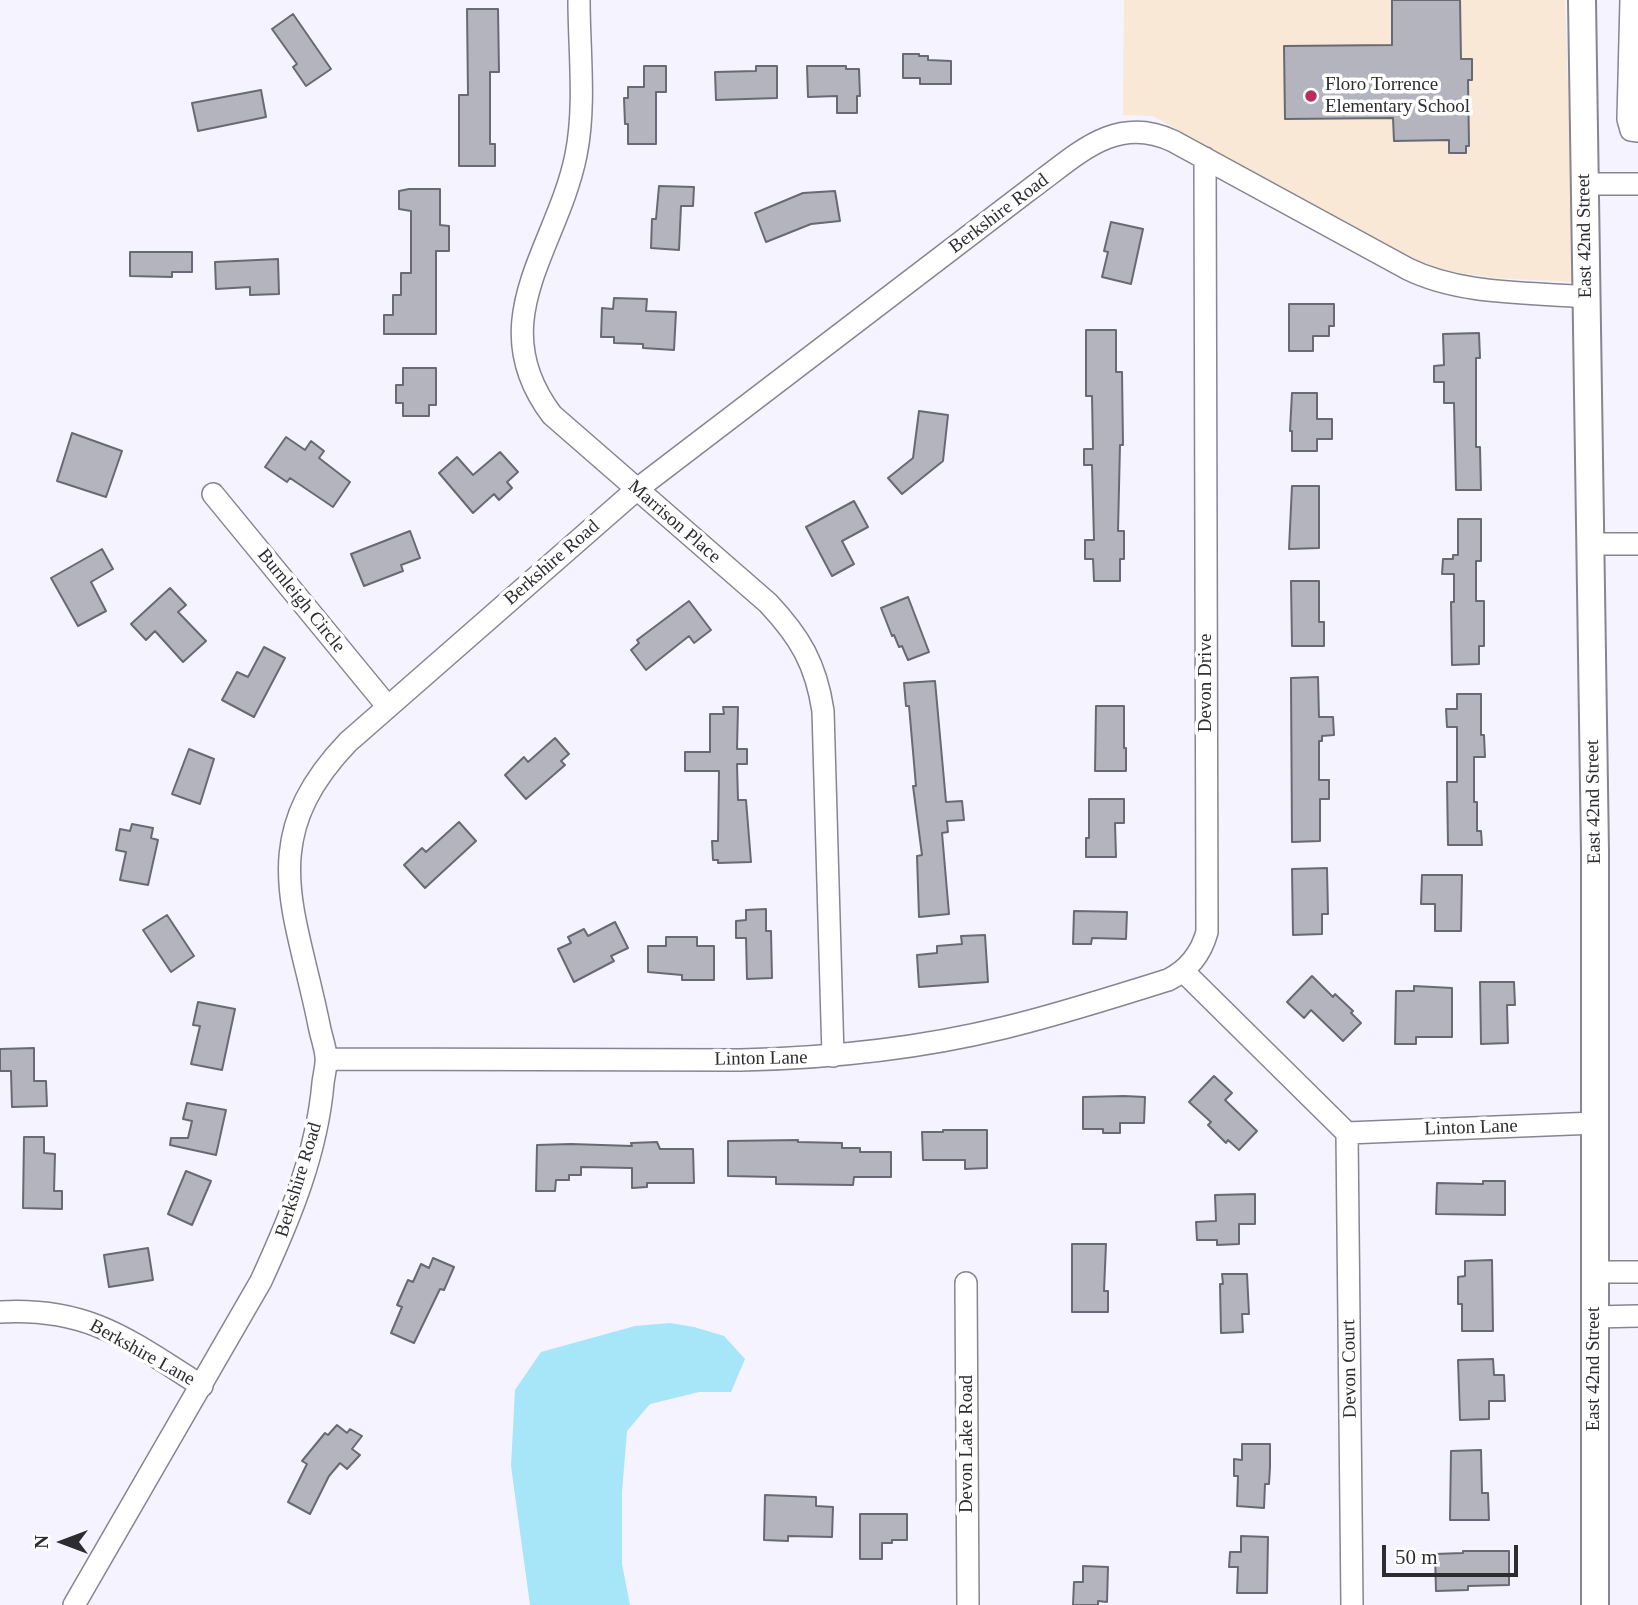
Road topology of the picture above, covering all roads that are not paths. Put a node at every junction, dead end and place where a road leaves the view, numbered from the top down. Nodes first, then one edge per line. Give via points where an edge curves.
1 (579, 0) edge
2 (1582, 0) edge
3 (1631, 0) edge
4 (1638, 131) edge
5 (1205, 158) junction
6 (1585, 184) junction
7 (1638, 184) edge
8 (1586, 297) junction
9 (636, 490) junction
10 (214, 494) dead end
11 (1590, 544) junction
12 (1638, 544) edge
13 (388, 707) junction
14 (1183, 971) junction
15 (833, 1056) junction
16 (327, 1059) junction
17 (1595, 1123) junction
18 (1347, 1133) junction
19 (1594, 1272) junction
20 (1638, 1272) edge
21 (966, 1283) dead end
22 (0, 1312) edge
23 (1638, 1316) edge
24 (1594, 1317) junction
25 (202, 1386) junction
26 (74, 1605) edge
27 (968, 1605) edge
28 (1352, 1605) edge
29 (1595, 1605) edge

1 - 9 street, Marrison Place via 577,153 557,221 526,295 522,338 531,380 547,409
2 - 6 street, East 42nd Street
3 - 4 street via 1628,119 1631,130
5 - 8 street, Berkshire Road via 1414,272 1478,288
5 - 9 street, Berkshire Road via 1165,137 1139,131 1113,135 1089,146
5 - 14 street, Devon Drive via 1207,932 1193,962
6 - 7 street
6 - 8 street, East 42nd Street
8 - 11 street, East 42nd Street
9 - 13 street, Berkshire Road
9 - 15 street, Marrison Place via 780,615 802,644 817,676 823,711
10 - 13 street, Burnleigh Circle
11 - 12 street
11 - 17 street, East 42nd Street
13 - 16 street, Berkshire Road via 348,741 314,780 292,836 292,913
14 - 15 street, Linton Lane via 1168,980 1004,1028
14 - 18 street
15 - 16 street, Linton Lane
16 - 25 street, Berkshire Road via 311,1152 289,1218 261,1281
17 - 18 street, Linton Lane
17 - 19 street, East 42nd Street
18 - 28 street, Devon Court
19 - 20 street
19 - 24 street, East 42nd Street
21 - 27 street, Devon Lake Road
22 - 25 street, Berkshire Lane via 50,1312 84,1320
23 - 24 street
24 - 29 street, East 42nd Street
25 - 26 street, Berkshire Road

